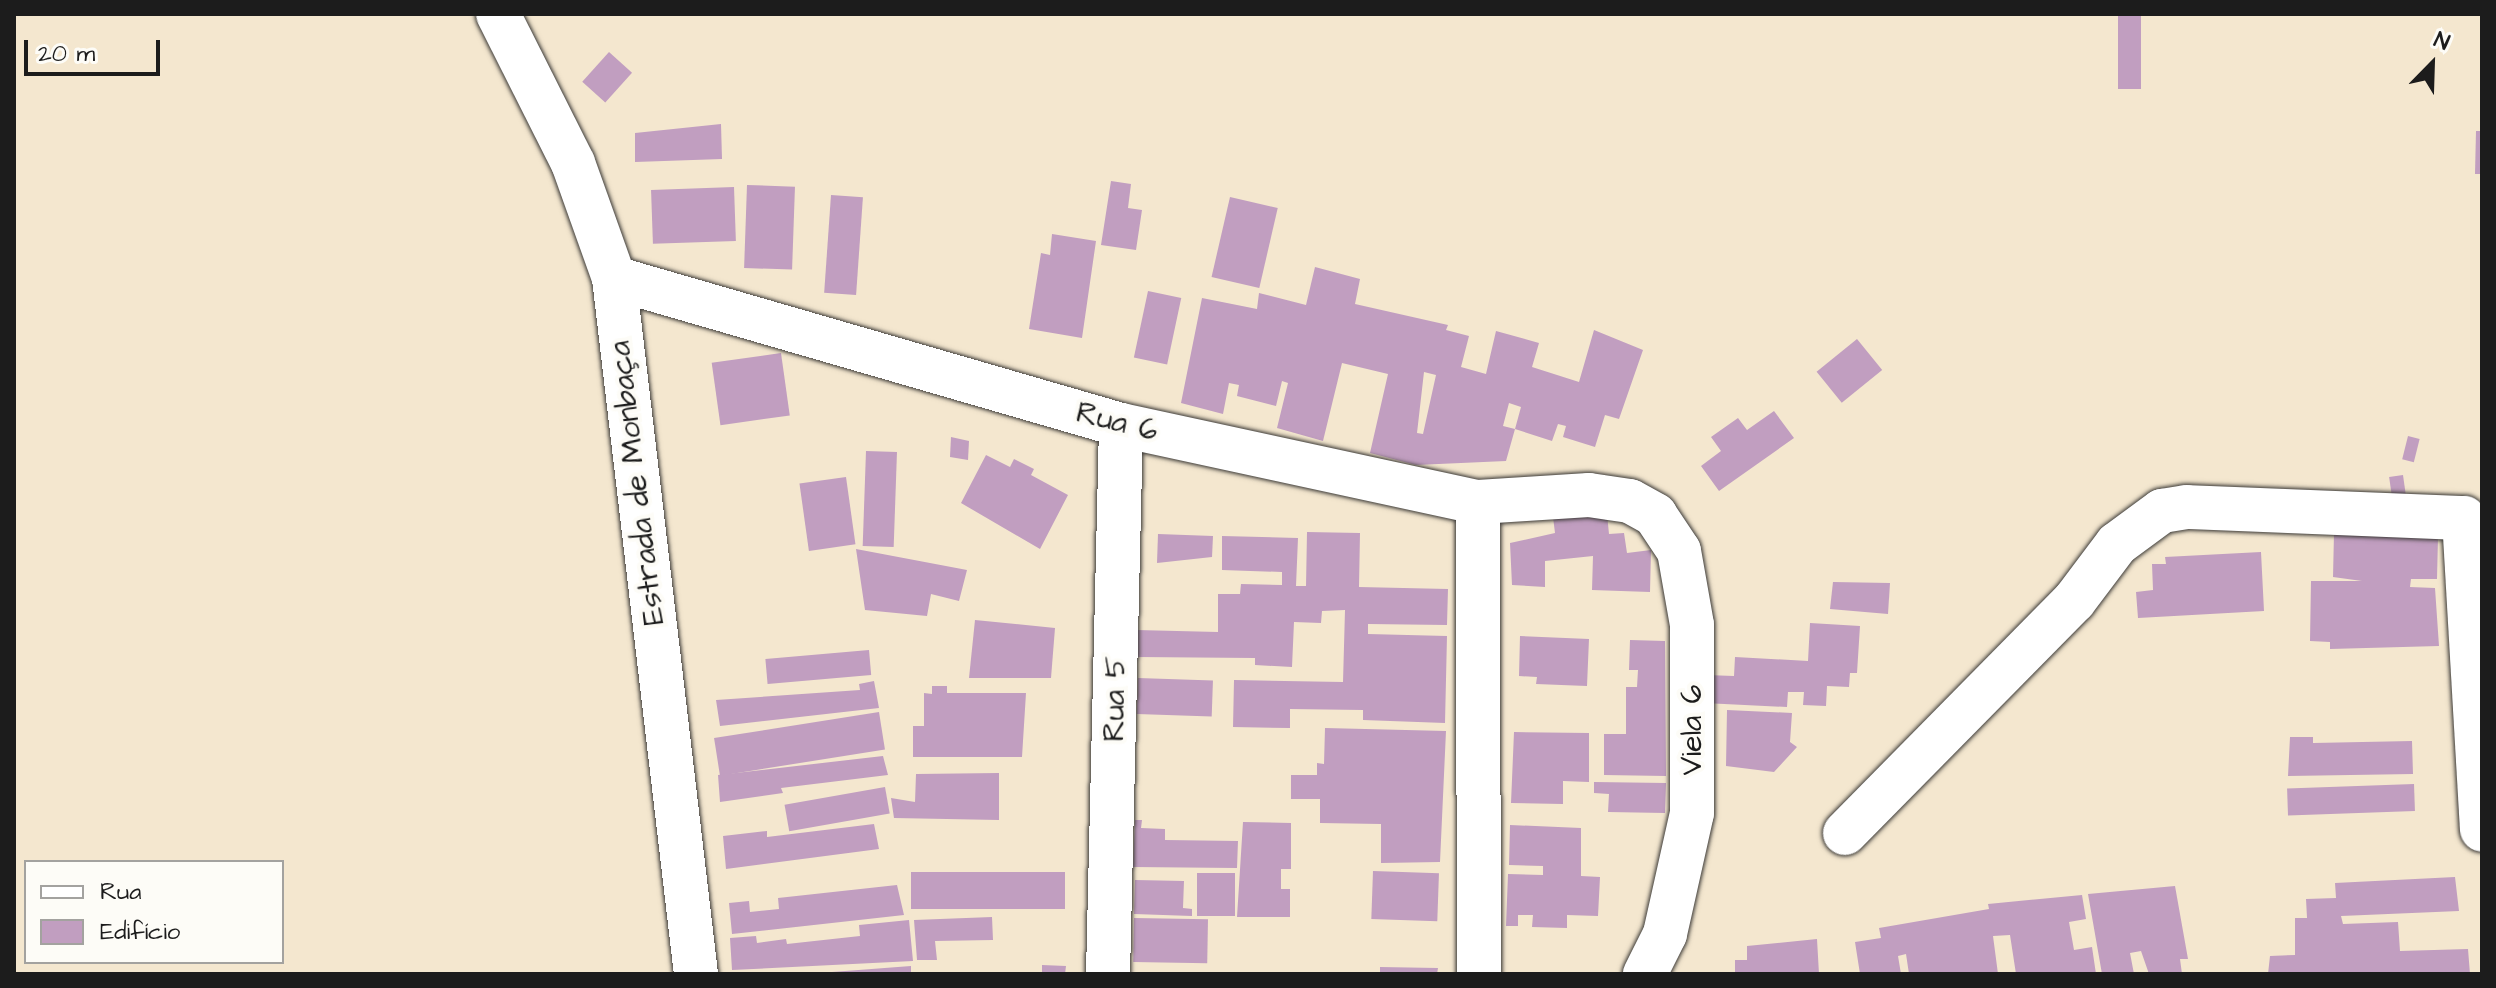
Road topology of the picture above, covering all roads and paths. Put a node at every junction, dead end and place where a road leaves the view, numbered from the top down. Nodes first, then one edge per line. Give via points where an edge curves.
1 (497, 14) edge
2 (614, 278) junction
3 (1121, 425) junction
4 (1630, 501) joint
5 (1478, 502) junction
6 (2473, 505) edge
7 (2482, 829) edge
8 (1845, 833) dead end
9 (696, 974) edge
10 (1108, 974) edge
11 (1479, 974) edge
12 (1645, 974) edge

1 - 2 street, Estrada de Monbaça via 573,163
2 - 3 street, Rua 6
2 - 9 street, Estrada de Monbaça
3 - 5 street, Rua 6
3 - 10 street, Rua 5
4 - 5 street, Rua 6 via 1589,495
4 - 12 street, Viela 6 via 1655,515 1679,551 1692,625 1692,813 1665,934
5 - 11 street
6 - 7 street
6 - 8 street via 2162,511 2117,544 2074,601

